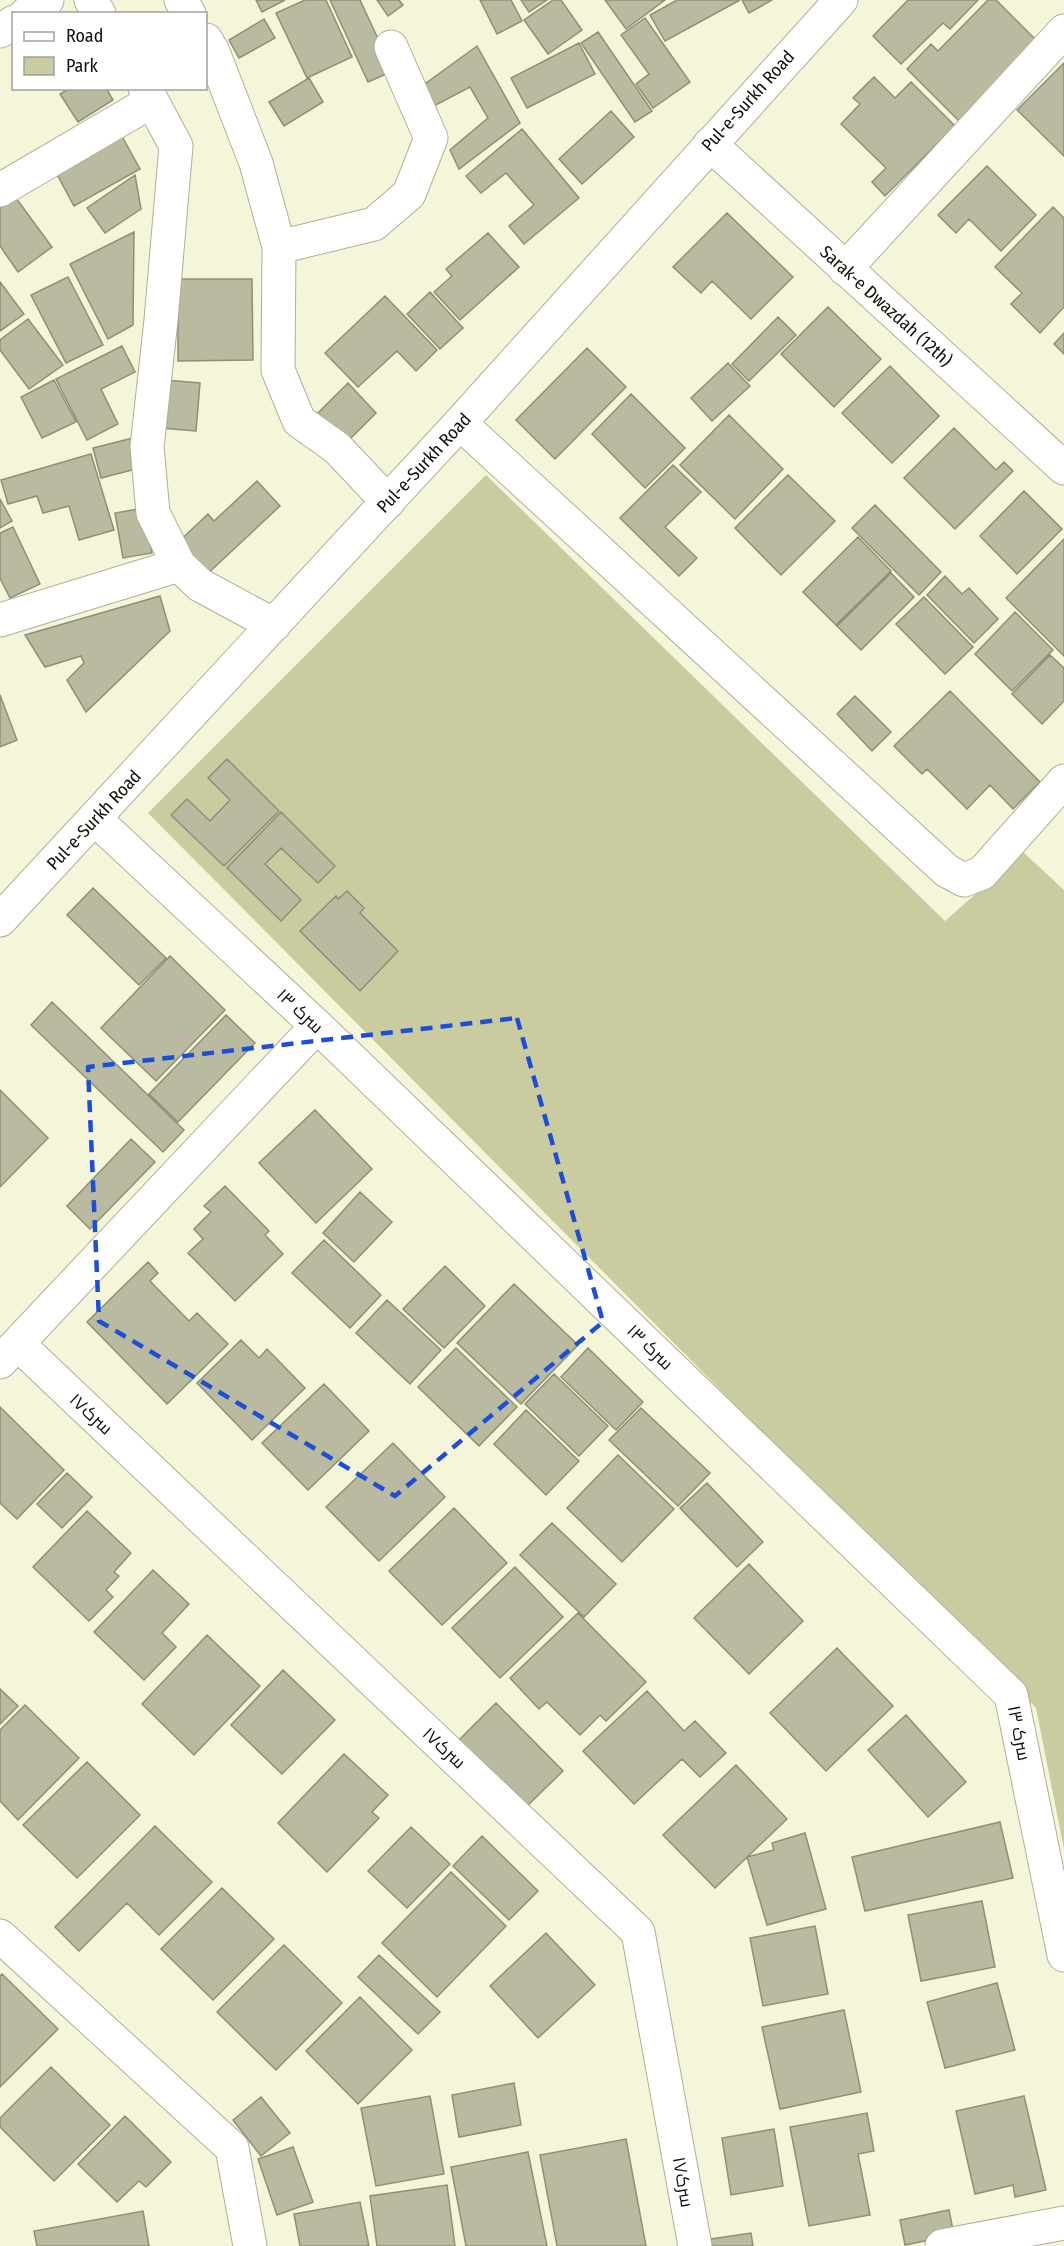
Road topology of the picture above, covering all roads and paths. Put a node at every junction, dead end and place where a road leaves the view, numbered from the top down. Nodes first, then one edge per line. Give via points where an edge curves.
1 (47, 0) edge
2 (839, 0) edge
3 (29, 12) edge
4 (1064, 31) edge
5 (207, 42) edge
6 (391, 48) dead end
7 (149, 94) edge
8 (710, 144) junction
9 (0, 190) edge
10 (279, 247) junction
11 (845, 269) junction
12 (460, 423) junction
13 (1064, 468) edge
14 (388, 502) junction
15 (179, 565) junction
16 (0, 620) edge
17 (274, 625) junction
18 (1064, 780) edge
19 (95, 819) junction
20 (0, 920) edge
21 (317, 1026) junction
22 (9, 1353) edge
23 (0, 1936) edge
24 (1064, 1955) edge
25 (1064, 2223) edge
26 (250, 2246) edge
27 (695, 2246) edge
28 (942, 2246) edge

1 - 3 street
2 - 8 street, Pul-e-Surkh Road
4 - 11 street
5 - 10 street via 255,163
6 - 10 street via 431,138 409,194 374,224
7 - 9 street
7 - 15 street via 176,146 147,447 153,513
8 - 11 street, Sarak-e Dwazdah (12th)
8 - 12 street, Pul-e-Surkh Road
10 - 14 street via 278,370 299,421 338,448
11 - 13 street, Sarak-e Dwazdah (12th)
12 - 14 street, Pul-e-Surkh Road
12 - 18 street via 947,871 964,880 981,873
14 - 17 street, Pul-e-Surkh Road
15 - 16 street
15 - 17 street via 200,585
17 - 19 street, Pul-e-Surkh Road
19 - 20 street, Pul-e-Surkh Road
19 - 21 street, سرک ۱۳
21 - 22 street
21 - 24 street, سرک ۱۳ via 1011,1695
22 - 27 street, سرک۱۷ via 638,1932
23 - 26 street via 232,2148
25 - 28 street

